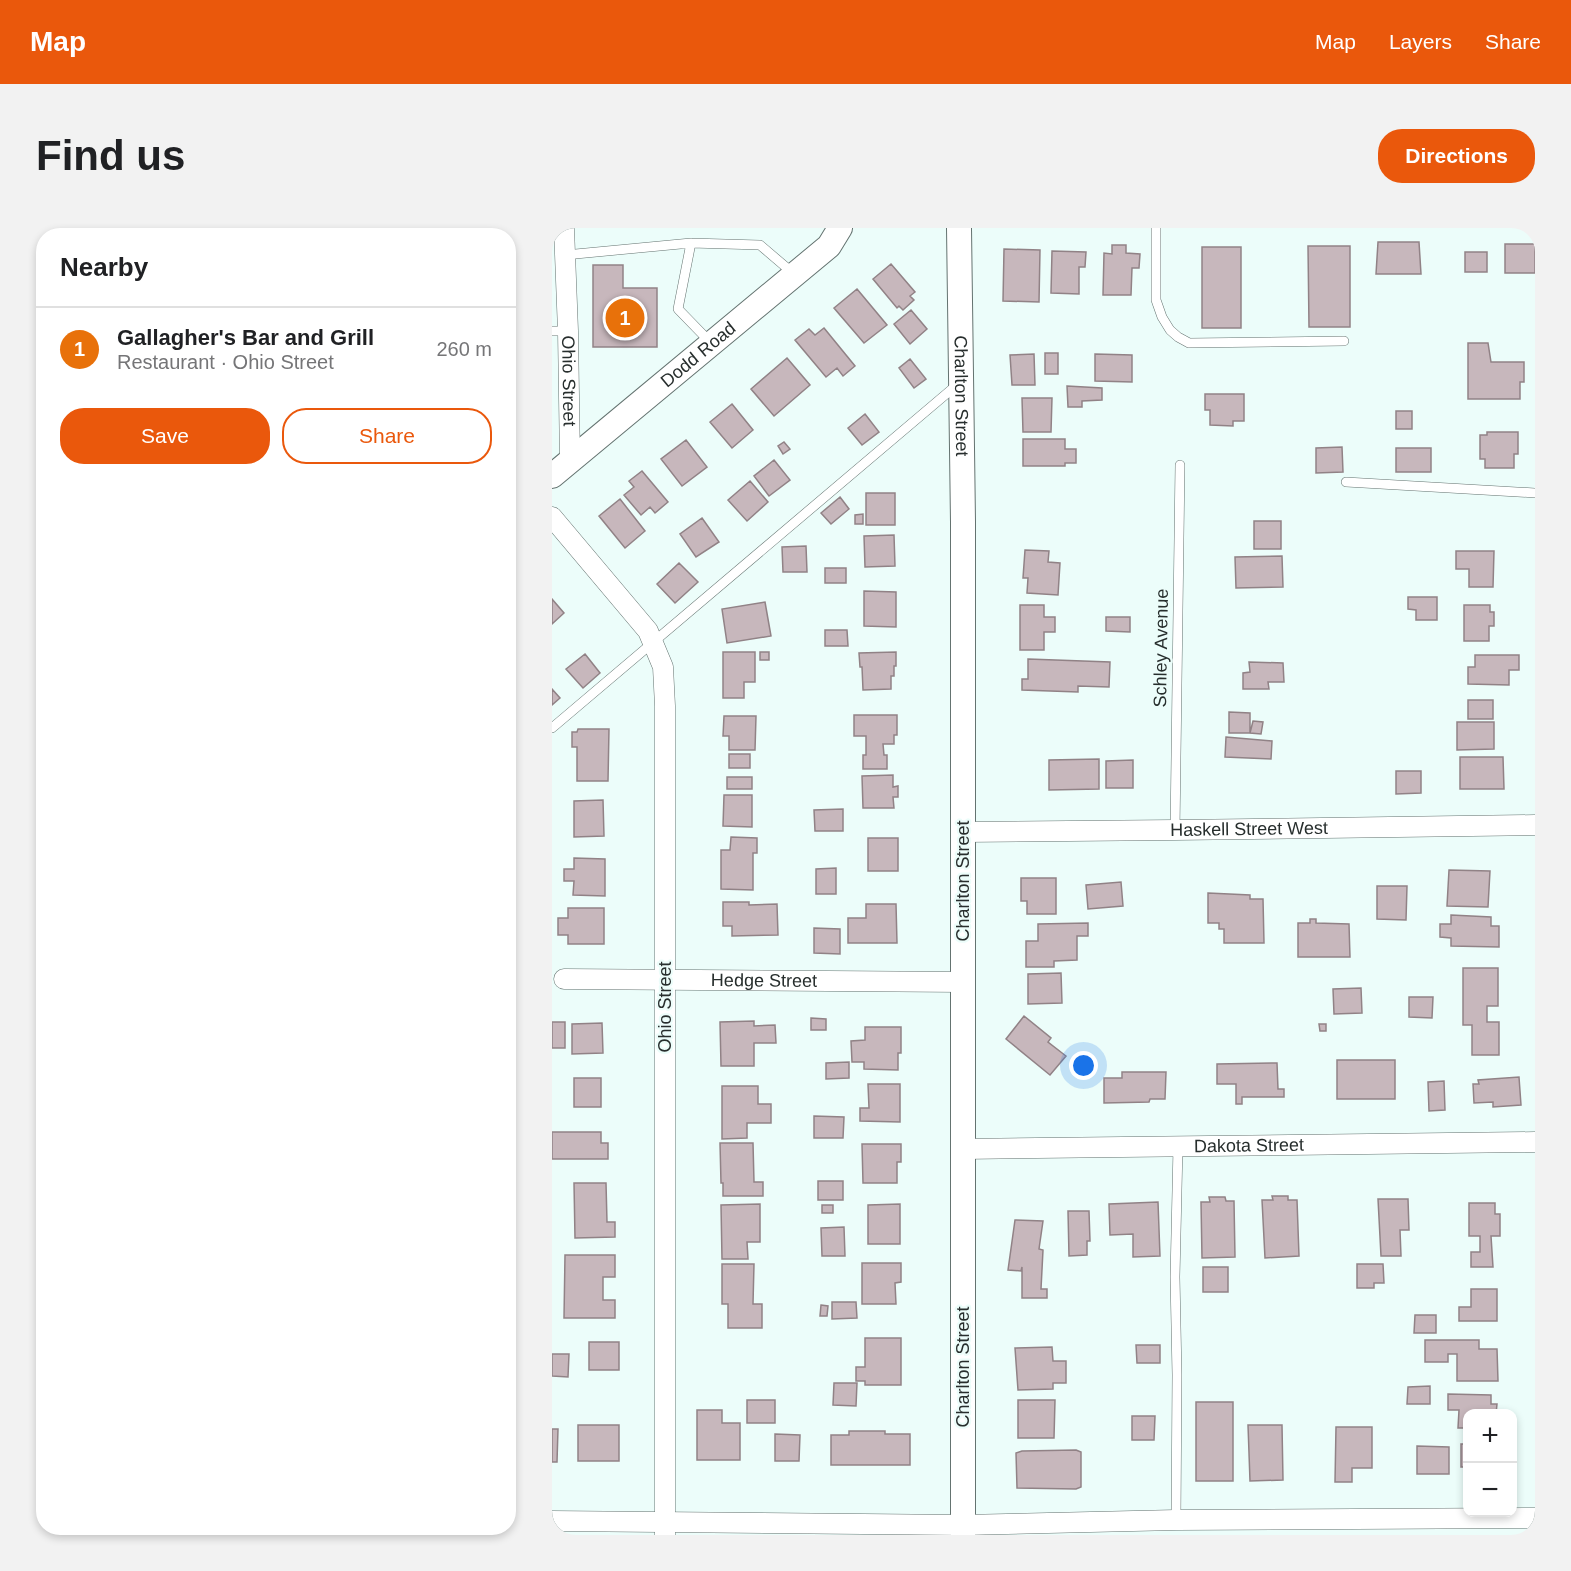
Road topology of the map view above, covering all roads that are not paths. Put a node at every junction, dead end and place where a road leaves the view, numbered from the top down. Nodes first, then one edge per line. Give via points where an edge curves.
1 (564, 228) edge
2 (840, 228) edge
3 (959, 228) edge
4 (1156, 228) edge
5 (691, 243) junction
6 (565, 255) junction
7 (795, 275) junction
8 (560, 331) edge
9 (1344, 341) dead end
10 (712, 344) junction
11 (962, 381) junction
12 (1180, 465) dead end
13 (561, 469) edge
14 (1346, 482) dead end
15 (1535, 493) edge
16 (552, 517) edge
17 (653, 642) junction
18 (552, 728) edge
19 (1535, 825) edge
20 (1176, 830) junction
21 (963, 832) junction
22 (564, 979) dead end
23 (665, 979) junction
24 (963, 982) junction
25 (1535, 1142) edge
26 (1178, 1147) junction
27 (963, 1149) junction
28 (1535, 1518) edge
29 (1176, 1520) junction
30 (552, 1521) edge
31 (665, 1528) edge
32 (963, 1530) edge

1 - 6 street, Ohio Street
2 - 7 street, Dodd Road via 829,246
3 - 11 street, Charlton Street
4 - 9 lane via 1156,300 1162,317 1178,337 1189,343
5 - 6 lane
5 - 7 lane via 760,245
5 - 10 lane via 678,309
6 - 8 street, Ohio Street
7 - 10 street, Dodd Road
8 - 13 street, Ohio Street
10 - 13 street, Dodd Road
11 - 17 lane
11 - 21 street, Charlton Street
12 - 20 lane, Schley Avenue
14 - 15 lane
16 - 17 street, Ohio Street via 648,631
17 - 18 lane
17 - 23 street, Ohio Street via 663,667 665,706
19 - 20 street, Haskell Street West
20 - 21 street, Haskell Street West
21 - 24 street, Charlton Street
22 - 23 street, Hedge Street
23 - 24 street, Hedge Street
23 - 31 street, Ohio Street
24 - 27 street, Charlton Street
25 - 26 street, Dakota Street
26 - 27 street, Dakota Street
26 - 29 lane
27 - 32 street, Charlton Street
28 - 29 street
29 - 32 street
30 - 31 street
31 - 32 street

